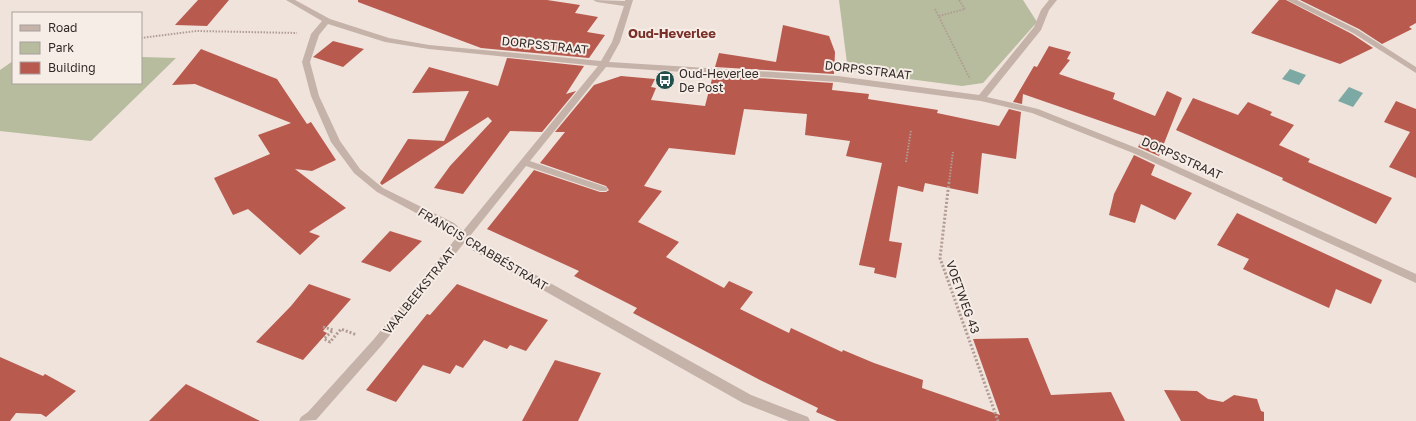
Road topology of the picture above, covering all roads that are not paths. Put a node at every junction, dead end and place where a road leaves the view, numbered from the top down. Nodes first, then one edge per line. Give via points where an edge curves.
1 (290, 0) edge
2 (597, 0) edge
3 (1054, 0) edge
4 (1291, 0) edge
5 (628, 2) edge
6 (326, 21) junction
7 (604, 64) junction
8 (1416, 71) edge
9 (980, 98) junction
10 (523, 162) junction
11 (603, 189) dead end
12 (463, 236) junction
13 (1416, 279) edge
14 (305, 421) edge
15 (804, 421) edge

1 - 6 street, DORPSSTRAAT
2 - 5 street
3 - 9 street via 1045,10 1038,28
4 - 8 street via 1370,39
5 - 7 street, VAALBEEKSTRAAT via 616,42
6 - 7 street, DORPSSTRAAT via 388,40 429,47
6 - 12 street, FRANCIS CRABBÉSTRAAT via 315,34 306,62 315,96 336,142 357,171 380,190 450,226
7 - 9 street, DORPSSTRAAT via 838,79
7 - 10 street, VAALBEEKSTRAAT
9 - 13 street, DORPSSTRAAT via 1035,111 1136,151
10 - 11 street
10 - 12 street, VAALBEEKSTRAAT
12 - 14 street, VAALBEEKSTRAAT via 378,342
12 - 15 street, FRANCIS CRABBÉSTRAAT via 476,247 747,399

